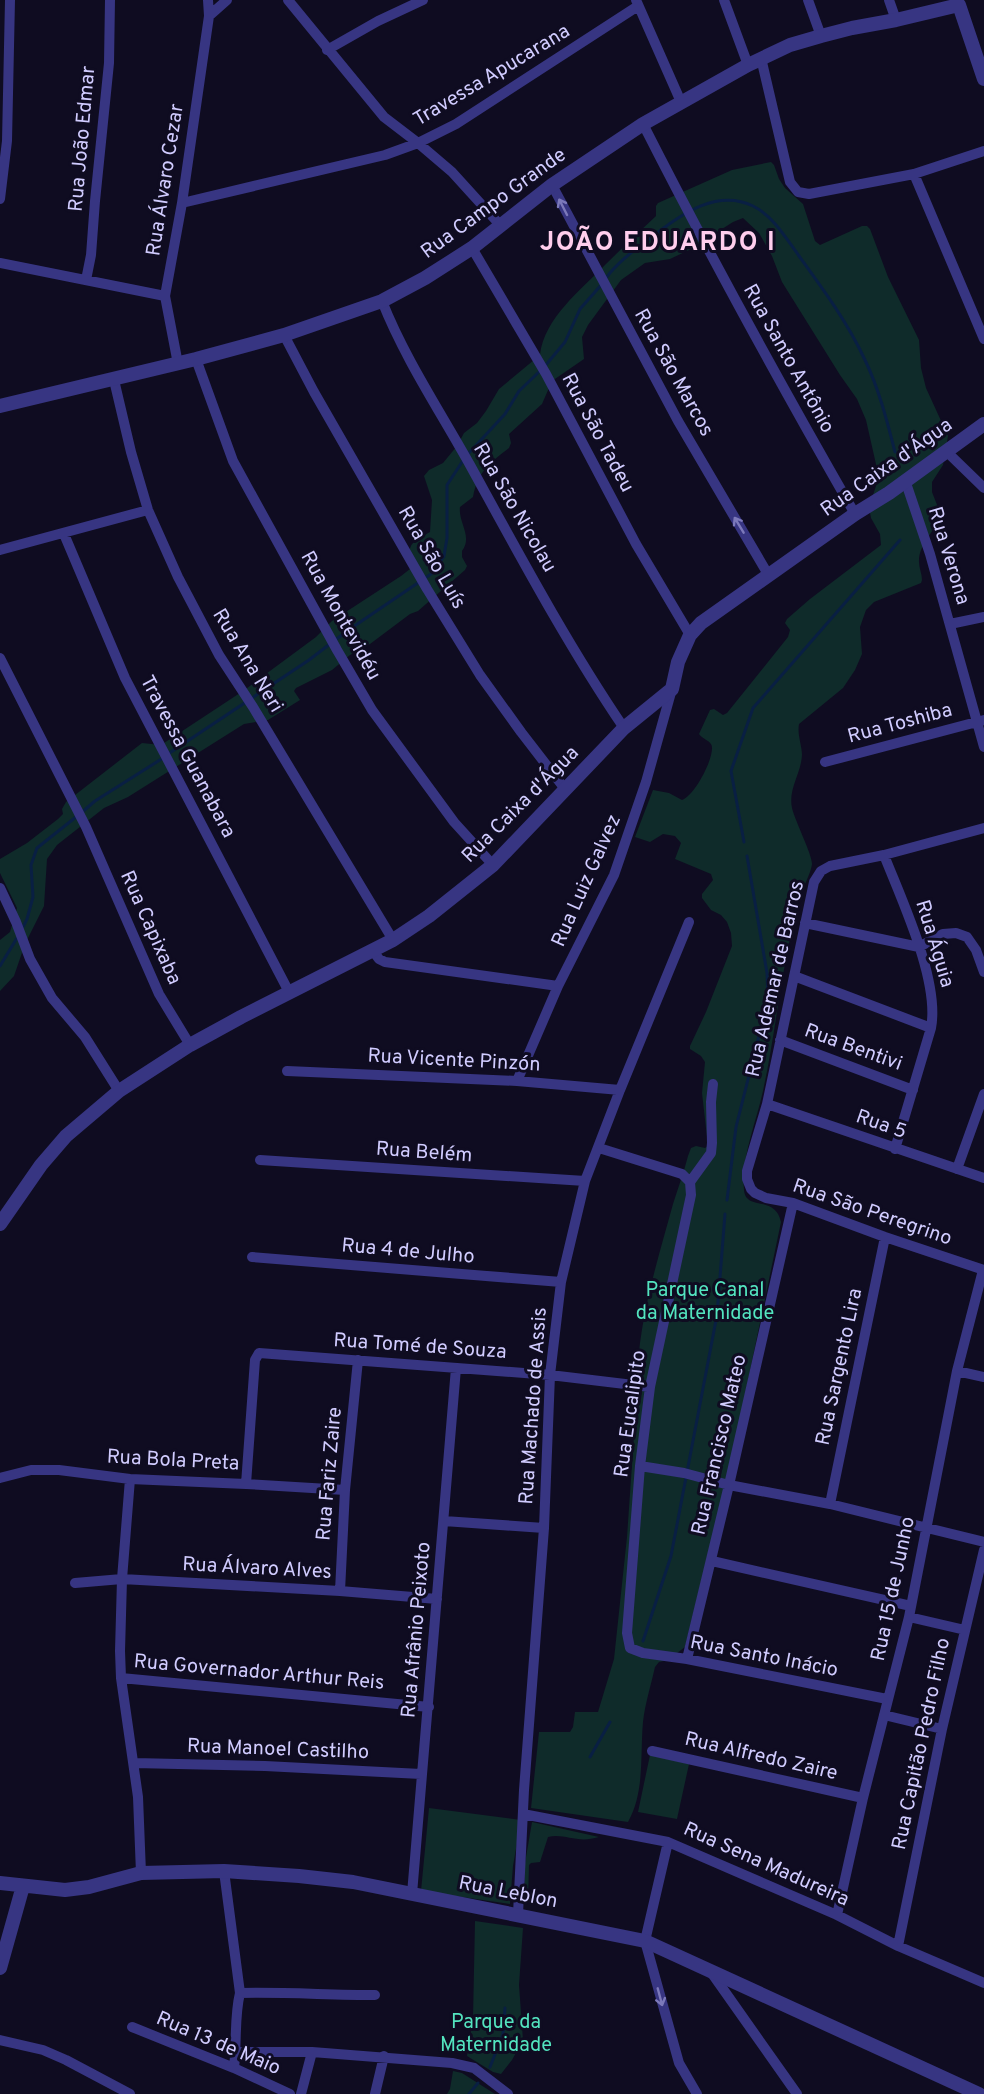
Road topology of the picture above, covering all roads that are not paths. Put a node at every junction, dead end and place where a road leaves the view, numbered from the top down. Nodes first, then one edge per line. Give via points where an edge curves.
1 (10, 0) edge
2 (110, 0) edge
3 (208, 0) edge
4 (227, 0) edge
5 (288, 0) edge
6 (423, 0) edge
7 (724, 0) edge
8 (808, 0) edge
9 (889, 0) edge
10 (958, 2) edge
11 (637, 3) edge
12 (209, 16) junction
13 (896, 20) junction
14 (821, 36) junction
15 (327, 50) junction
16 (761, 58) junction
17 (748, 65) junction
18 (984, 79) edge
19 (681, 102) junction
20 (643, 124) junction
21 (418, 143) junction
22 (984, 151) edge
23 (914, 174) junction
24 (552, 185) junction
25 (0, 199) edge
26 (182, 203) junction
27 (501, 226) junction
28 (472, 248) junction
29 (0, 263) edge
30 (86, 280) junction
31 (165, 296) junction
32 (382, 301) junction
33 (284, 335) junction
34 (984, 339) edge
35 (196, 359) junction
36 (178, 364) junction
37 (114, 380) junction
38 (0, 406) edge
39 (984, 424) edge
40 (947, 452) junction
41 (905, 480) junction
42 (984, 488) edge
43 (148, 510) junction
44 (855, 514) junction
45 (64, 534) junction
46 (0, 550) edge
47 (769, 576) junction
48 (984, 617) edge
49 (950, 624) junction
50 (690, 635) junction
51 (0, 658) edge
52 (672, 688) junction
53 (980, 720) edge
54 (624, 728) junction
55 (984, 747) edge
56 (825, 762) dead end
57 (565, 789) junction
58 (984, 828) edge
59 (884, 855) junction
60 (493, 865) junction
61 (0, 888) edge
62 (689, 922) dead end
63 (805, 923) junction
64 (393, 940) junction
65 (919, 947) junction
66 (373, 951) junction
67 (984, 972) edge
68 (794, 976) junction
69 (558, 986) junction
70 (289, 992) junction
71 (932, 1028) junction
72 (780, 1040) junction
73 (190, 1045) junction
74 (286, 1071) dead end
75 (516, 1081) junction
76 (713, 1084) dead end
77 (620, 1090) junction
78 (913, 1090) junction
79 (119, 1091) junction
80 (984, 1094) edge
81 (767, 1104) junction
82 (599, 1148) junction
83 (895, 1149) junction
84 (260, 1160) dead end
85 (957, 1169) junction
86 (984, 1178) edge
87 (585, 1181) junction
88 (690, 1182) junction
89 (751, 1189) joint
90 (793, 1203) junction
91 (0, 1224) edge
92 (885, 1238) junction
93 (252, 1257) dead end
94 (983, 1270) edge
95 (561, 1282) junction
96 (358, 1360) junction
97 (456, 1368) junction
98 (957, 1371) junction
99 (550, 1375) junction
100 (984, 1377) edge
101 (650, 1387) junction
102 (640, 1466) junction
103 (0, 1478) edge
104 (130, 1479) junction
105 (246, 1484) junction
106 (729, 1485) junction
107 (345, 1490) junction
108 (830, 1504) junction
109 (444, 1521) junction
110 (544, 1528) junction
111 (926, 1528) junction
112 (984, 1542) edge
113 (984, 1550) edge
114 (712, 1561) junction
115 (122, 1579) junction
116 (75, 1583) dead end
117 (340, 1591) junction
118 (437, 1599) junction
119 (910, 1612) junction
120 (965, 1630) junction
121 (634, 1651) joint
122 (687, 1659) junction
123 (121, 1678) junction
124 (887, 1699) junction
125 (429, 1707) junction
126 (884, 1715) junction
127 (942, 1730) junction
128 (652, 1751) dead end
129 (134, 1763) junction
130 (421, 1774) junction
131 (863, 1798) junction
132 (523, 1814) junction
133 (668, 1842) junction
134 (224, 1871) junction
135 (141, 1873) junction
136 (0, 1883) edge
137 (23, 1886) junction
138 (412, 1894) junction
139 (518, 1914) junction
140 (837, 1915) junction
141 (645, 1941) junction
142 (898, 1946) junction
143 (0, 1968) edge
144 (709, 1969) junction
145 (984, 1983) edge
146 (240, 1993) junction
147 (375, 1995) dead end
148 (132, 2027) dead end
149 (0, 2040) edge
150 (236, 2052) junction
151 (312, 2052) junction
152 (384, 2056) junction
153 (234, 2068) junction
154 (130, 2094) edge
155 (290, 2094) edge
156 (301, 2094) edge
157 (375, 2094) edge
158 (508, 2094) edge
159 (697, 2094) edge
160 (797, 2094) edge
161 (979, 2094) edge

1 - 25 street via 7,141
2 - 30 street, Rua João Edmar via 109,63 92,255
3 - 12 street, Rua Álvaro Cezar
4 - 12 street
5 - 15 street
6 - 15 street
7 - 17 street
8 - 14 street
9 - 13 street
10 - 13 street, Rua Campo Grande
10 - 18 street
11 - 19 street
11 - 21 street, Travessa Apucarana via 456,124
12 - 26 street, Rua Álvaro Cezar
13 - 14 street, Rua Campo Grande
14 - 16 street, Rua Campo Grande
15 - 21 street via 384,117
16 - 17 street, Rua Campo Grande
16 - 23 street via 790,182 798,192 809,195
17 - 19 street, Rua Campo Grande
19 - 20 street, Rua Campo Grande
20 - 24 street, Rua Campo Grande
20 - 44 street, Rua Santo Antônio via 689,217
21 - 26 street, Travessa Apucarana via 385,155
21 - 27 street via 452,172
22 - 23 street
23 - 34 street
24 - 27 street, Rua Campo Grande
47 -> 24 street, Rua São Marcos via 678,421
26 - 31 street, Rua Álvaro Cezar
27 - 28 street, Rua Campo Grande
28 - 32 street, Rua Campo Grande
28 - 50 street, Rua São Tadeu
29 - 30 street
30 - 31 street
31 - 36 street, Rua Álvaro Cezar
32 - 33 street, Rua Campo Grande
32 - 54 street, Rua São Nicolau via 392,328 571,646
33 - 35 street, Rua Campo Grande
33 - 57 street, Rua São Luís via 480,675
35 - 36 street, Rua Campo Grande
35 - 60 street, Rua Montevidéu via 233,461 372,710 454,822
36 - 37 street, Rua Campo Grande
37 - 38 street, Rua Campo Grande
37 - 43 street, Rua Ana Neri
39 - 40 street, Rua Caixa d'Água
40 - 41 street, Rua Caixa d'Água
40 - 42 street
41 - 44 street, Rua Caixa d'Água
41 - 49 street, Rua Verona
43 - 45 street
43 - 64 street, Rua Ana Neri via 219,655
44 - 47 street, Rua Caixa d'Água
45 - 46 street
45 - 70 street, Travessa Guanabara via 124,678
47 - 50 street, Rua Caixa d'Água via 700,623
48 - 49 street
49 - 53 street, Rua Verona
50 - 52 street, Rua Caixa d'Água
51 - 73 street, Rua Capixaba via 84,823 159,994
52 - 54 street, Rua Caixa d'Água
52 - 69 street, Rua Luiz Galvez via 646,782 614,875
53 - 55 street, Rua Verona
53 - 56 street, Rua Toshiba
54 - 57 street, Rua Caixa d'Água
57 - 60 street, Rua Caixa d'Água
58 - 59 street, Rua Ademar de Barros
59 - 63 street, Rua Ademar de Barros via 821,871 814,882
59 - 65 street, Rua Águia
60 - 64 street, Rua Caixa d'Água
61 - 79 street via 52,998 85,1037
62 - 77 street, Rua Machado de Assis
63 - 65 street
63 - 68 street, Rua Ademar de Barros
64 - 66 street, Rua Caixa d'Água
65 - 67 street via 943,934 967,937
65 - 71 street, Rua Águia via 933,999
66 - 69 street via 385,962
66 - 70 street, Rua Caixa d'Água
68 - 71 street
68 - 72 street, Rua Ademar de Barros
69 - 75 street, Rua Luiz Galvez
70 - 73 street, Rua Caixa d'Água
71 - 78 street, Rua Águia
72 - 78 street, Rua Bentivi
72 - 81 street, Rua Ademar de Barros
73 - 79 street, Rua Caixa d'Água
74 - 75 street, Rua Vicente Pinzón
75 - 77 street, Rua Vicente Pinzón
76 - 88 street via 711,1153
77 - 82 street, Rua Machado de Assis
78 - 83 street, Rua Águia
79 - 91 street, Rua Caixa d'Água via 66,1136
80 - 85 street
81 - 83 street, Rua 5
81 - 89 street, Rua Ademar de Barros via 747,1171
82 - 87 street, Rua Machado de Assis
82 - 88 street via 682,1174
83 - 85 street, Rua 5
84 - 87 street, Rua Belém
85 - 86 street, Rua 5
87 - 95 street, Rua Machado de Assis
88 - 101 street, Rua Eucalipito via 691,1195
89 - 90 street, Rua São Peregrino via 766,1198
90 - 92 street, Rua São Peregrino
90 - 106 street, Rua Francisco Mateo
92 - 94 street, Rua São Peregrino
92 - 108 street, Rua Sargento Lira
93 - 95 street, Rua 4 de Julho
94 - 98 street, Rua 15 de Junho
95 - 99 street, Rua Machado de Assis
96 - 97 street, Rua Tomé de Souza
96 - 105 street, Rua Tomé de Souza via 259,1353 255,1360
96 - 107 street, Rua Fariz Zaire
97 - 99 street, Rua Tomé de Souza
97 - 109 street, Rua Afrânio Peixoto
98 - 100 street
98 - 111 street, Rua 15 de Junho
99 - 101 street, Rua Tomé de Souza
99 - 110 street, Rua Machado de Assis
101 - 102 street, Rua Eucalipito
102 - 106 street
102 - 121 street, Rua Eucalipito via 627,1639
103 - 104 street, Rua Bola Preta via 31,1470 59,1470
104 - 105 street, Rua Bola Preta
104 - 115 street
105 - 107 street, Rua Bola Preta
106 - 108 street
106 - 114 street, Rua Francisco Mateo
107 - 117 street, Rua Fariz Zaire
108 - 111 street
109 - 110 street
109 - 118 street, Rua Afrânio Peixoto
110 - 132 street, Rua Machado de Assis
111 - 112 street
111 - 119 street, Rua 15 de Junho
113 - 120 street, Rua Capitão Pedro Filho
114 - 119 street
114 - 122 street, Rua Francisco Mateo
115 - 116 street, Rua Álvaro Alves
115 - 117 street, Rua Álvaro Alves
115 - 123 street
117 - 118 street, Rua Álvaro Alves
118 - 125 street, Rua Afrânio Peixoto
119 - 120 street
119 - 124 street, Rua 15 de Junho
120 - 127 street, Rua Capitão Pedro Filho
121 - 122 street, Rua Santo Inácio
122 - 124 street, Rua Santo Inácio
123 - 125 street, Rua Governador Arthur Reis
123 - 129 street
124 - 126 street, Rua 15 de Junho
125 - 130 street, Rua Afrânio Peixoto
126 - 127 street
126 - 131 street, Rua 15 de Junho
127 - 142 street, Rua Capitão Pedro Filho
128 - 131 street, Rua Alfredo Zaire
129 - 130 street, Rua Manoel Castilho
129 - 135 street
130 - 138 street, Rua Afrânio Peixoto
131 - 140 street, Rua 15 de Junho
132 - 133 street, Rua Sena Madureira
132 - 139 street, Rua Machado de Assis
133 - 140 street, Rua Sena Madureira
133 - 141 street
134 - 135 street, Rua Leblon
134 - 138 street, Rua Leblon via 353,1882
134 - 146 street
135 - 137 street, Rua Leblon via 72,1889
136 - 137 street, Rua Leblon
137 - 143 street
138 - 139 street, Rua Leblon
139 - 141 street, Rua Leblon
140 - 142 street, Rua Sena Madureira
141 - 144 street, Rua Leblon
141 -> 159 street via 679,2063
142 - 145 street, Rua Sena Madureira
144 - 160 street
144 - 161 street, Rua Leblon
146 - 147 street
146 - 150 street
148 - 153 street, Rua 13 de Maio
149 - 154 street via 43,2050
150 - 151 street
150 - 153 street
151 - 152 street
151 - 156 street
152 - 157 street
152 - 158 street via 474,2068
153 - 155 street, Rua 13 de Maio

